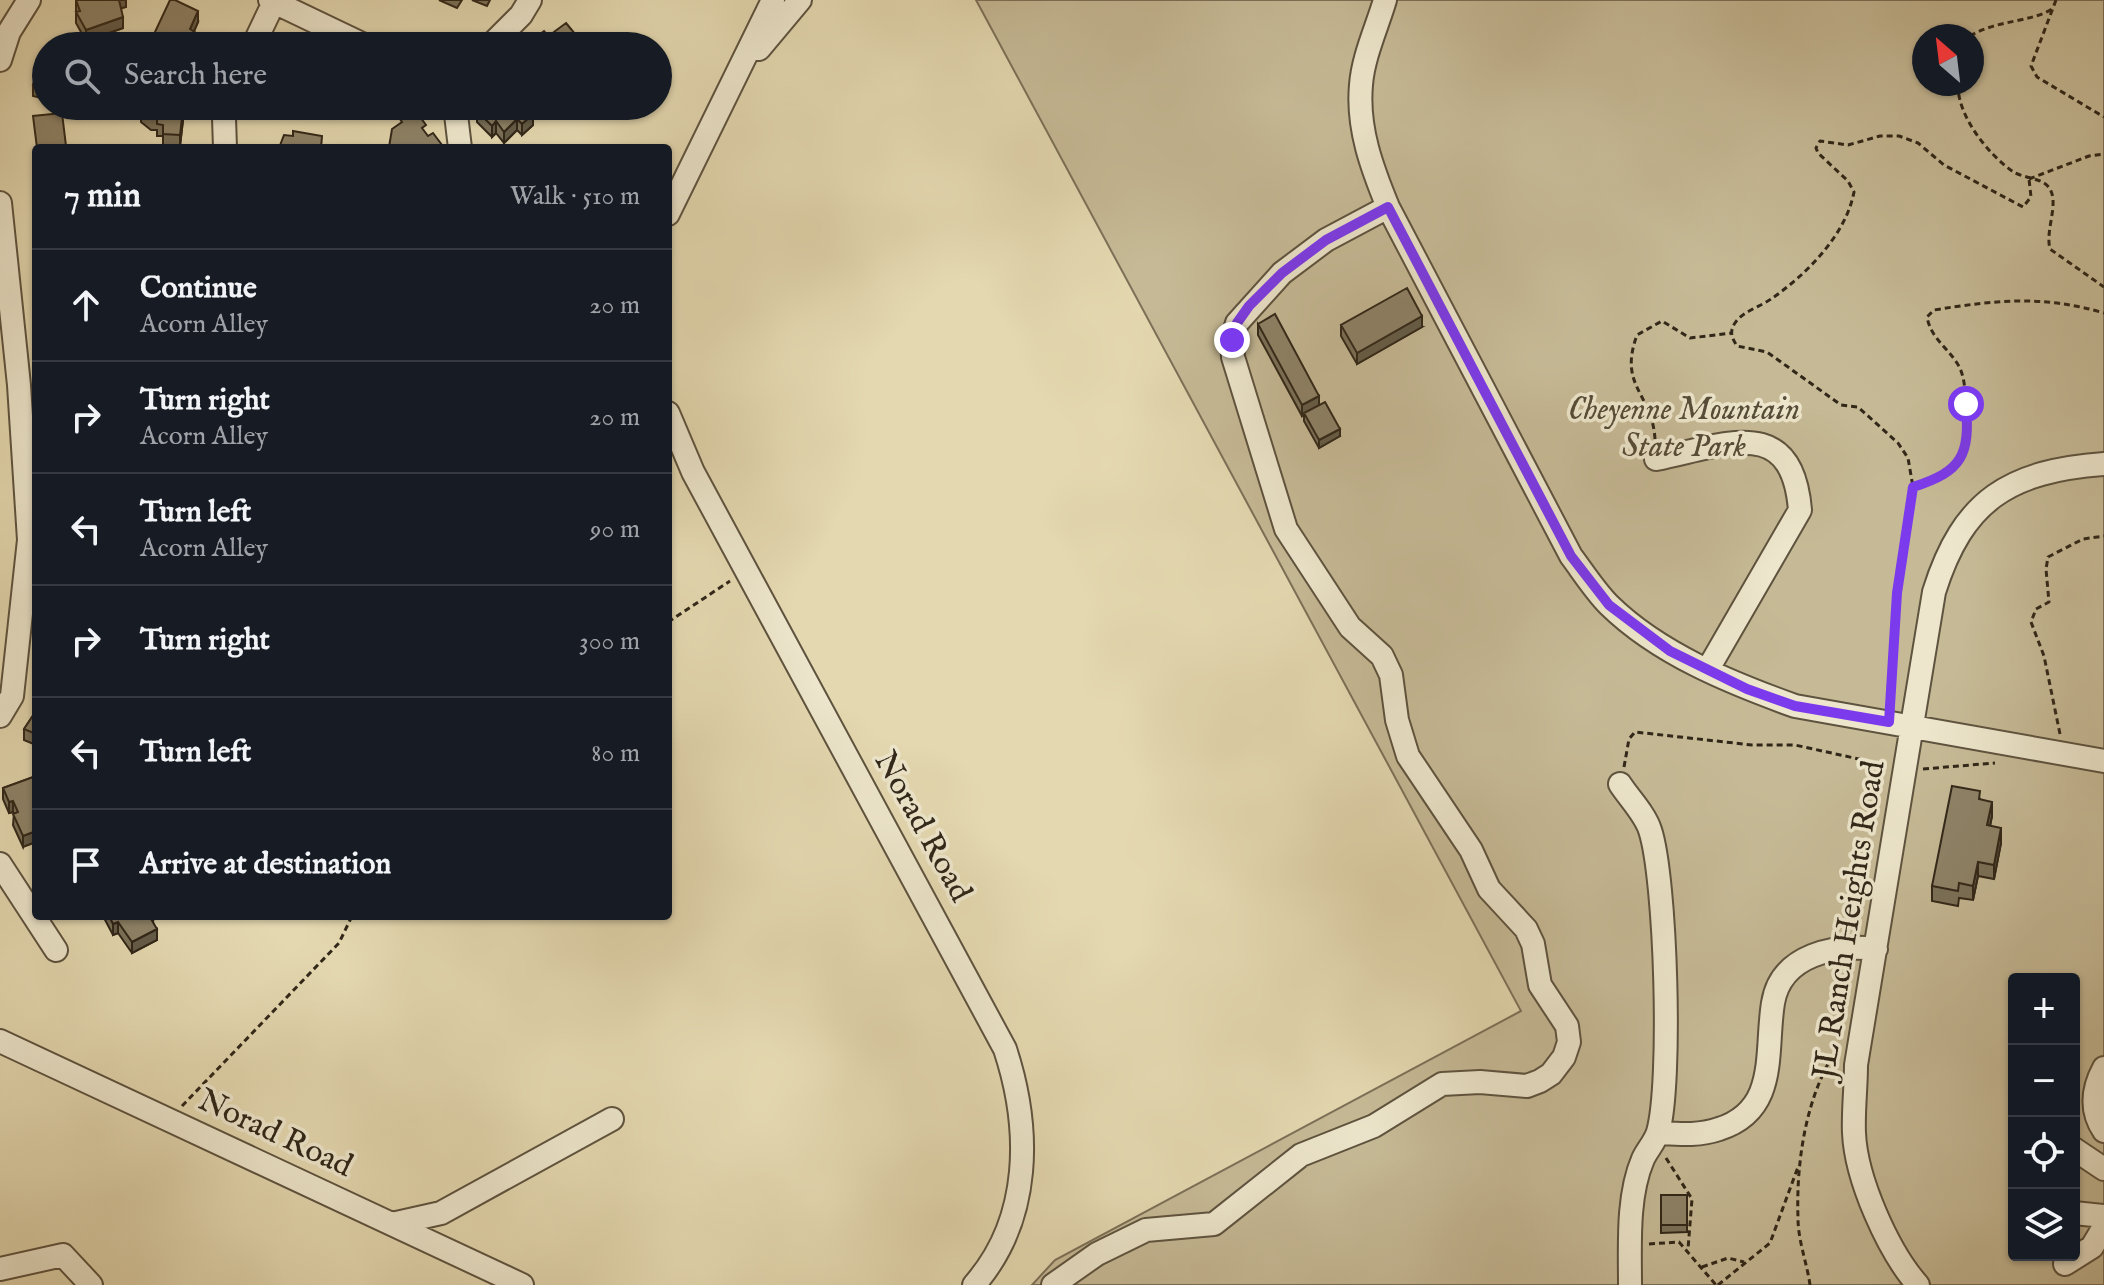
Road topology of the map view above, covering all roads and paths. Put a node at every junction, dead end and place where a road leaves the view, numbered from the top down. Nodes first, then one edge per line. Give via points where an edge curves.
1 (29, 0) edge
2 (530, 0) edge
3 (773, 0) edge
4 (800, 0) edge
5 (1385, 0) edge
6 (2056, 0) edge
7 (272, 1) edge
8 (2054, 8) junction
9 (1984, 31) edge
10 (259, 32) edge
11 (337, 32) edge
12 (504, 32) edge
13 (0, 60) edge
14 (1958, 96) edge
15 (718, 109) junction
16 (2104, 117) edge
17 (224, 120) edge
18 (457, 120) edge
19 (225, 144) edge
20 (460, 144) edge
21 (2104, 154) edge
22 (2029, 179) junction
23 (0, 203) edge
24 (672, 206) edge
25 (1388, 207) junction
26 (2104, 287) edge
27 (2104, 313) edge
28 (1732, 334) junction
29 (10, 387) edge
30 (672, 422) edge
31 (1656, 459) joint
32 (2104, 464) edge
33 (1913, 487) junction
34 (746, 571) junction
35 (672, 619) edge
36 (1708, 669) junction
37 (0, 716) edge
38 (1889, 722) junction
39 (1913, 726) junction
40 (2104, 761) edge
41 (1620, 784) dead end
42 (0, 864) edge
43 (32, 913) edge
44 (36, 920) edge
45 (350, 920) edge
46 (1876, 949) junction
47 (56, 950) dead end
48 (1863, 1027) junction
49 (0, 1041) edge
50 (2104, 1068) edge
51 (168, 1119) junction
52 (612, 1119) dead end
53 (2104, 1131) edge
54 (1653, 1141) junction
55 (2080, 1153) edge
56 (1800, 1164) junction
57 (2104, 1169) edge
58 (2080, 1214) edge
59 (2104, 1216) edge
60 (392, 1224) junction
61 (2104, 1227) edge
62 (1630, 1242) junction
63 (1688, 1249) junction
64 (1744, 1262) junction
65 (2065, 1264) dead end
66 (1701, 1267) junction
67 (0, 1269) edge
68 (91, 1285) edge
69 (522, 1285) edge
70 (974, 1285) edge
71 (1053, 1285) edge
72 (1630, 1285) edge
73 (1717, 1285) edge
74 (1810, 1285) edge
75 (1918, 1285) edge

1 - 13 street via 9,32
2 - 12 street
3 - 15 street
4 - 15 street
5 - 25 street via 1360,83 1367,150
6 - 8 path
7 - 10 street
7 - 11 street
8 - 9 path
8 - 16 path via 2031,66 2037,77
14 - 22 path via 1979,136 2013,172
15 - 24 street
17 - 19 street
18 - 20 street
21 - 22 path
22 - 26 path via 2043,181 2051,190 2046,233 2050,249
22 - 28 path via 2031,197 2023,207 1899,136 1848,145 1820,141 1818,153 1854,192 1846,220 1780,293 1738,319
23 - 29 street
25 - 36 street via 1571,556 1609,605 1670,651
25 - 71 street via 1326,240 1282,273 1237,323 1233,357 1286,529 1350,627 1382,656 1408,756 1471,850 1489,889 1526,929 1540,985 1567,1026 1569,1042 1551,1074 1527,1086 1442,1084 1374,1126 1301,1155 1214,1224 1146,1230 1097,1254
27 - 33 path via 2007,298 1934,310 1927,317 1929,327 1959,366 1964,382 1967,442 1950,472
28 - 31 path via 1690,338 1662,321 1637,335 1629,366 1633,385 1654,417
28 - 33 path via 1737,346 1767,352 1841,405 1858,407 1898,443 1908,458
29 - 37 street via 29,540 12,696
30 - 34 street, Norad Road
31 - 36 street via 1749,441 1775,448 1791,464 1798,488 1800,510
32 - 39 street, JL Ranch Heights Road via 2047,470 2025,478 1964,525 1945,556 1934,592
33 - 38 path via 1897,593
34 - 35 path
34 - 70 street, Norad Road via 988,1016 1016,1083 1023,1120 1016,1202
36 - 38 street via 1795,706
38 - 39 street
39 - 40 street
39 - 46 street, JL Ranch Heights Road
41 - 54 street via 1650,829 1658,884 1665,1042
42 - 43 street
44 - 47 street
45 - 51 path via 339,943
46 - 48 street, JL Ranch Heights Road
46 - 54 street via 1828,949 1807,957 1780,983 1773,1001 1764,1091 1738,1121
48 - 56 path via 1840,1044 1826,1065
48 - 75 street, JL Ranch Heights Road via 1854,1136 1872,1204 1904,1269
49 - 51 street, Norad Road
50 - 53 street via 2095,1085 2094,1116
51 - 60 street, Norad Road
52 - 60 street via 441,1213
54 - 62 street via 1636,1186
54 - 63 path via 1692,1199
55 - 57 street
56 - 64 path via 1770,1243
56 - 74 path via 1798,1221
58 - 59 street
60 - 69 street, Norad Road
61 - 65 street via 2092,1247
62 - 63 path via 1679,1242
62 - 72 street
63 - 66 path
64 - 66 path via 1728,1258
64 - 73 path
66 - 73 path
67 - 68 street via 63,1255

